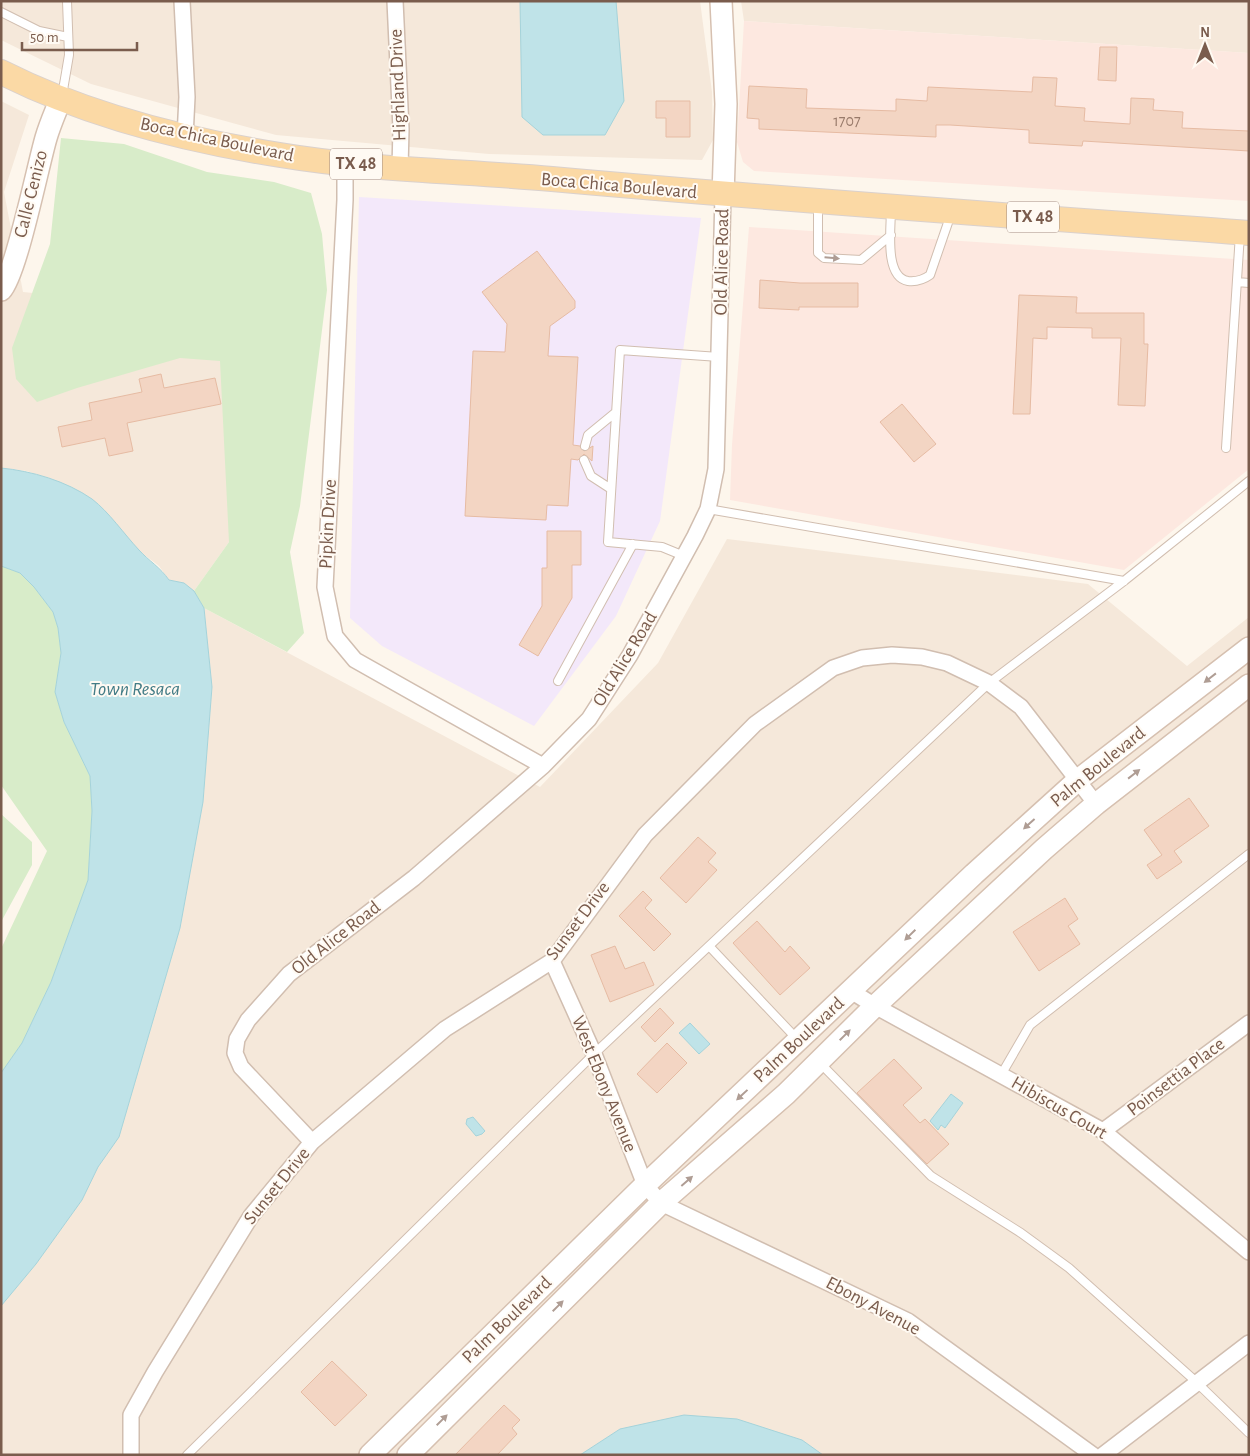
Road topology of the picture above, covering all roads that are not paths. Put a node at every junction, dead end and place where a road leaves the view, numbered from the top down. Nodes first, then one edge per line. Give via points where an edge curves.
1 (67, 1) edge
2 (182, 1) edge
3 (395, 1) edge
4 (721, 1) edge
5 (1, 12) edge
6 (68, 37) junction
7 (1, 72) edge
8 (61, 98) junction
9 (186, 137) junction
10 (345, 163) junction
11 (400, 168) junction
12 (723, 195) junction
13 (818, 202) junction
14 (891, 207) junction
15 (952, 212) junction
16 (1244, 232) edge
17 (891, 235) junction
18 (1237, 282) junction
19 (1249, 283) edge
20 (1, 290) edge
21 (719, 357) junction
22 (616, 412) junction
23 (585, 446) dead end
24 (1226, 448) dead end
25 (584, 460) dead end
26 (1249, 481) edge
27 (611, 489) junction
28 (708, 509) junction
29 (633, 544) junction
30 (684, 556) junction
31 (1124, 581) junction
32 (1249, 648) edge
33 (558, 681) dead end
34 (988, 683) junction
35 (1249, 685) edge
36 (544, 766) junction
37 (1078, 780) junction
38 (1096, 804) junction
39 (1249, 854) edge
40 (710, 947) junction
41 (552, 961) junction
42 (851, 991) junction
43 (874, 1006) junction
44 (1249, 1023) edge
45 (799, 1041) junction
46 (594, 1054) junction
47 (818, 1062) junction
48 (1001, 1075) junction
49 (1103, 1131) junction
50 (312, 1142) junction
51 (645, 1185) junction
52 (661, 1203) junction
53 (1249, 1252) edge
54 (1249, 1343) edge
55 (1197, 1383) junction
56 (1249, 1433) edge
57 (131, 1455) edge
58 (187, 1455) edge
59 (370, 1455) edge
60 (408, 1455) edge
61 (1093, 1455) edge
62 (1103, 1455) edge

1 - 6 lane
2 - 9 street
3 - 11 street, Highland Drive
4 - 12 main road, Old Alice Road via 726,104
5 - 6 lane via 39,31
6 - 8 lane via 69,55
7 - 8 main road, Boca Chica Boulevard / TX 48
8 - 9 main road, Boca Chica Boulevard / TX 48
8 - 20 main road, Calle Cenizo via 46,135 13,264 6,286
9 - 10 main road, Boca Chica Boulevard / TX 48 via 282,156
10 - 11 main road, Boca Chica Boulevard / TX 48
10 - 36 street, Pipkin Drive via 325,587 335,636 354,660
11 - 12 main road, Boca Chica Boulevard / TX 48
12 - 13 main road, Boca Chica Boulevard / TX 48
12 - 21 street, Old Alice Road
13 - 14 main road, Boca Chica Boulevard / TX 48
13 -> 17 lane via 818,253 824,258 861,260
14 - 15 main road, Boca Chica Boulevard / TX 48
14 - 17 lane
15 - 16 main road, Boca Chica Boulevard / TX 48
15 - 17 lane via 930,275 923,280 905,281 896,276 891,264
16 - 18 lane
18 - 19 lane
18 - 24 lane
21 - 22 lane via 620,350
21 - 28 street, Old Alice Road via 716,469
22 - 23 lane via 588,435
22 - 27 lane
25 - 27 lane via 591,476
26 - 31 lane
27 - 29 lane via 608,542
28 - 30 street, Old Alice Road
28 - 31 lane
29 - 30 lane via 662,546
29 - 33 lane
30 - 36 street, Old Alice Road via 630,655 589,720
31 - 34 lane
32 -> 37 main road, Palm Boulevard
34 - 37 street, Sunset Drive via 1021,707
34 - 40 lane
34 - 41 street, Sunset Drive via 947,663 922,657 862,658 833,668 755,724 645,835
38 -> 35 main road, Palm Boulevard
36 - 50 street, Old Alice Road via 414,878 289,974 248,1020 237,1039 236,1054 241,1067
37 - 38 street, Sunset Drive
37 -> 42 main road, Palm Boulevard
38 - 43 main road, Palm Boulevard
39 - 48 lane via 1030,1025
40 - 45 lane
40 - 46 lane
41 - 46 street, West Ebony Avenue
41 - 50 street, Sunset Drive via 445,1029
42 - 43 street, Hibiscus Court
42 - 45 main road, Palm Boulevard
47 -> 43 main road, Palm Boulevard
43 - 48 street, Hibiscus Court
44 - 49 street, Poinsettia Place
45 -> 51 main road, Palm Boulevard
46 - 51 street, West Ebony Avenue
46 - 58 lane
52 -> 47 main road, Palm Boulevard
47 - 55 lane via 931,1176 1069,1268
48 - 49 street, Hibiscus Court
49 - 53 street, Hibiscus Court
50 - 57 street, Sunset Drive via 251,1216 155,1372 131,1415
51 - 52 street, West Ebony Avenue
51 - 59 main road, Palm Boulevard
60 -> 52 main road, Palm Boulevard
52 - 61 street, Ebony Avenue via 908,1321
54 - 55 street
55 - 56 lane
55 - 62 street

